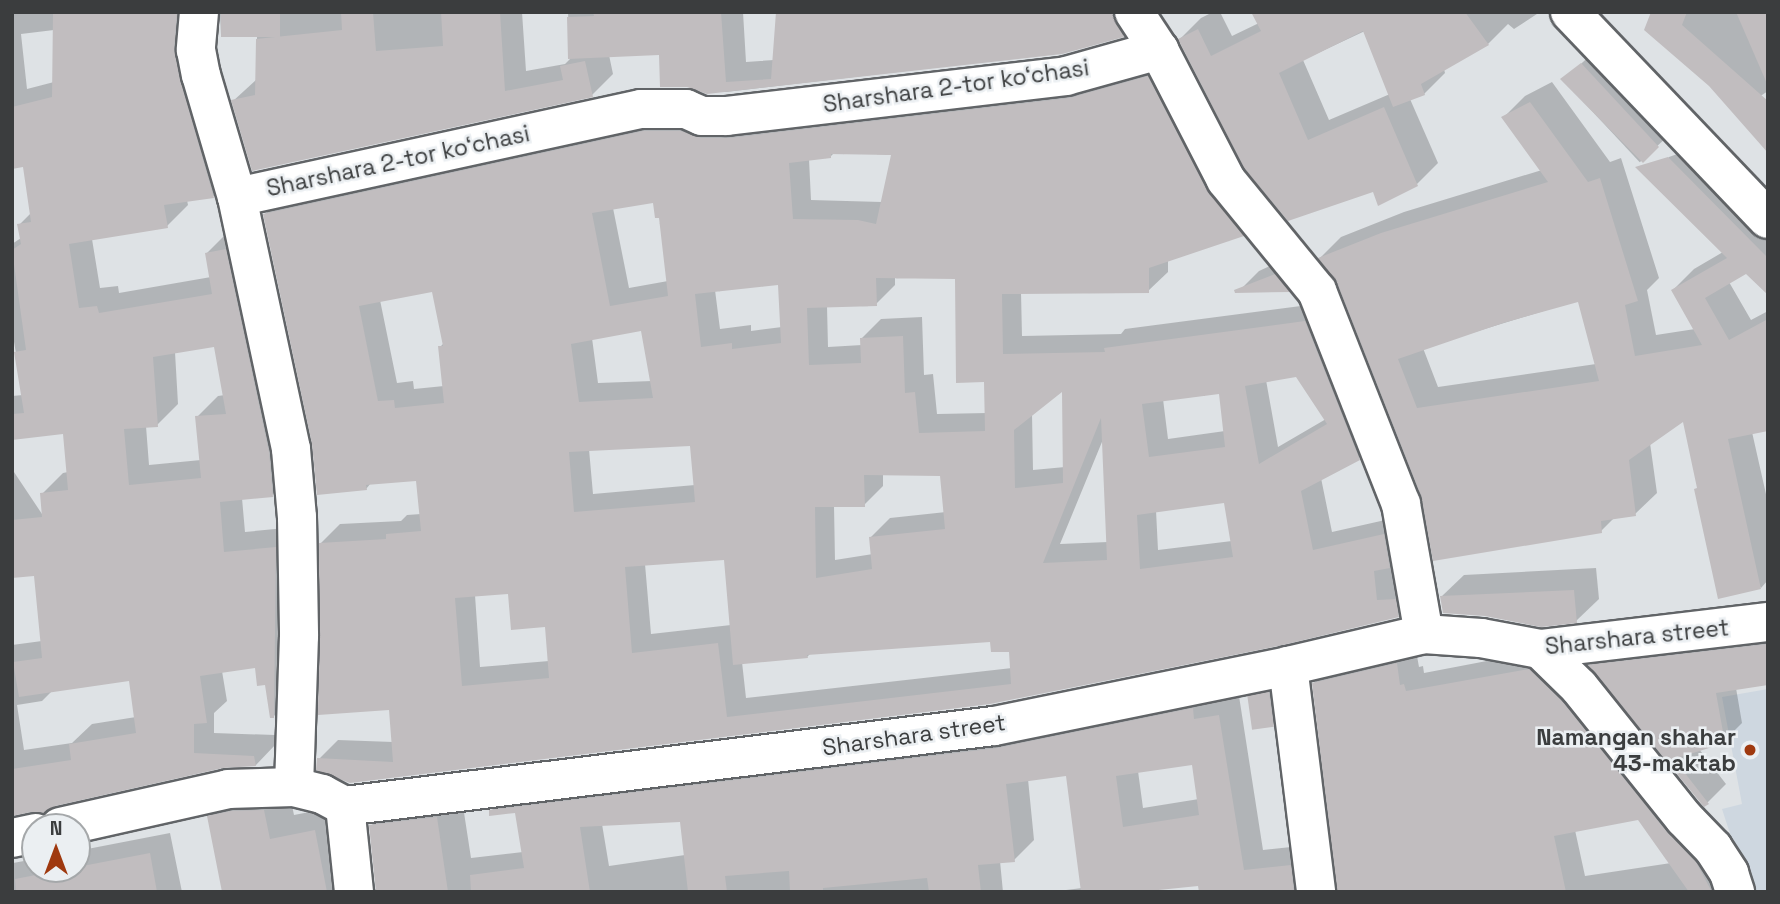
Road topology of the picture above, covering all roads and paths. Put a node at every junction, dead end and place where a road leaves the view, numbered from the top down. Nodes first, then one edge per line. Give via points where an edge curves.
1 (200, 12) edge
2 (1134, 12) edge
3 (1570, 12) edge
4 (1159, 50) junction
5 (237, 197) junction
6 (1768, 219) edge
7 (1768, 622) edge
8 (1424, 634) junction
9 (1540, 649) junction
10 (1288, 666) junction
11 (294, 787) junction
12 (345, 806) junction
13 (91, 819) edge
14 (354, 892) edge
15 (1316, 892) edge
16 (1735, 892) edge

1 - 5 street via 196,50 201,75
2 - 4 street
3 - 6 street
4 - 5 street, Sharshara 2-tor koʻchasi via 1066,76 727,116 702,116 686,108 642,109
4 - 8 street via 1226,180 1317,290 1401,504
5 - 11 street via 290,449 297,517
7 - 9 street, Sharshara street
8 - 9 street, Sharshara street
8 - 10 street, Sharshara street
9 - 16 street via 1579,687 1713,848
10 - 12 street, Sharshara street via 994,726
10 - 15 street
11 - 12 street
11 - 13 street via 228,789
12 - 14 street

